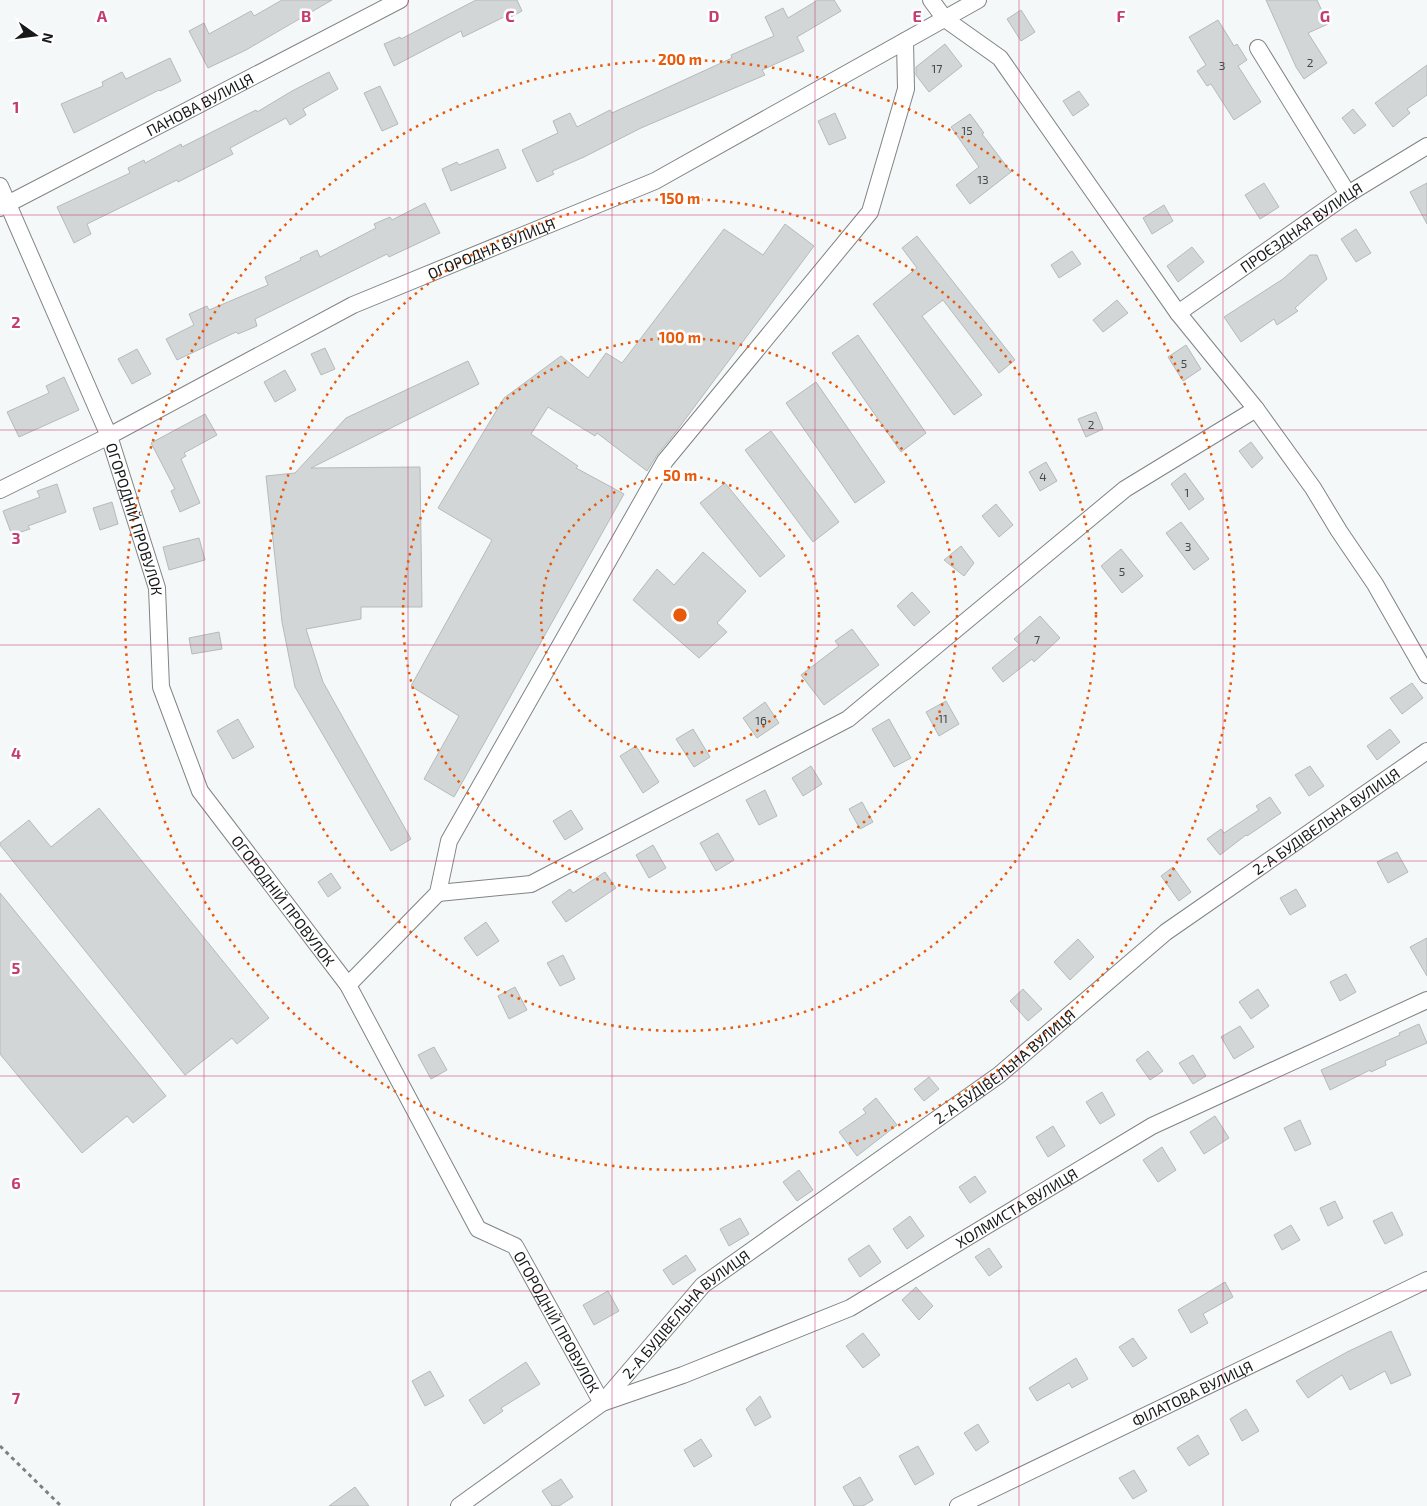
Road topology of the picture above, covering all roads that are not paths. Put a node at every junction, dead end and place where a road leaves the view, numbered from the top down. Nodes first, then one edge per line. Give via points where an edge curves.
1 (932, 0) edge
2 (978, 0) edge
3 (394, 1) edge
4 (945, 19) junction
5 (905, 41) junction
6 (1258, 48) dead end
7 (1427, 146) edge
8 (0, 186) edge
9 (1348, 194) junction
10 (4, 206) edge
11 (1178, 313) junction
12 (1256, 409) junction
13 (109, 436) junction
14 (0, 490) edge
15 (1427, 674) edge
16 (1427, 751) edge
17 (438, 893) junction
18 (348, 985) junction
19 (1427, 1000) edge
20 (1427, 1280) edge
21 (602, 1403) junction
22 (459, 1506) edge
23 (958, 1506) edge

1 - 4 street
2 - 4 street, ОГОРОДНА ВУЛИЦЯ
3 - 10 street, ПАНОВА ВУЛИЦЯ
4 - 5 street, ОГОРОДНА ВУЛИЦЯ
4 - 11 street via 1000,58
5 - 13 street, ОГОРОДНА ВУЛИЦЯ via 655,181 353,305
5 - 17 street via 906,89 870,212 665,461 449,842
6 - 9 street
7 - 9 street, ПРОЄЗДНАЯ ВУЛИЦЯ
8 - 10 street, ОГОРОДНІЙ ПРОВУЛОК
9 - 11 street, ПРОЄЗДНАЯ ВУЛИЦЯ
10 - 13 street, ОГОРОДНІЙ ПРОВУЛОК
11 - 12 street
12 - 15 street via 1313,488 1375,584
12 - 17 street via 1124,489 848,719 531,884
13 - 14 street, ОГОРОДНА ВУЛИЦЯ
13 - 18 street, ОГОРОДНІЙ ПРОВУЛОК via 157,588 161,687 200,791
16 - 21 street, 2-А БУДІВЕЛЬНА ВУЛИЦЯ via 1166,932 999,1075 703,1285
17 - 18 street
18 - 21 street, ОГОРОДНІЙ ПРОВУЛОК via 478,1229 515,1246
19 - 21 street, ХОЛМИСТА ВУЛИЦЯ via 1152,1126 850,1308 683,1375
20 - 23 street, ФІЛАТОВА ВУЛИЦЯ
21 - 22 street, ОГОРОДНІЙ ПРОВУЛОК

